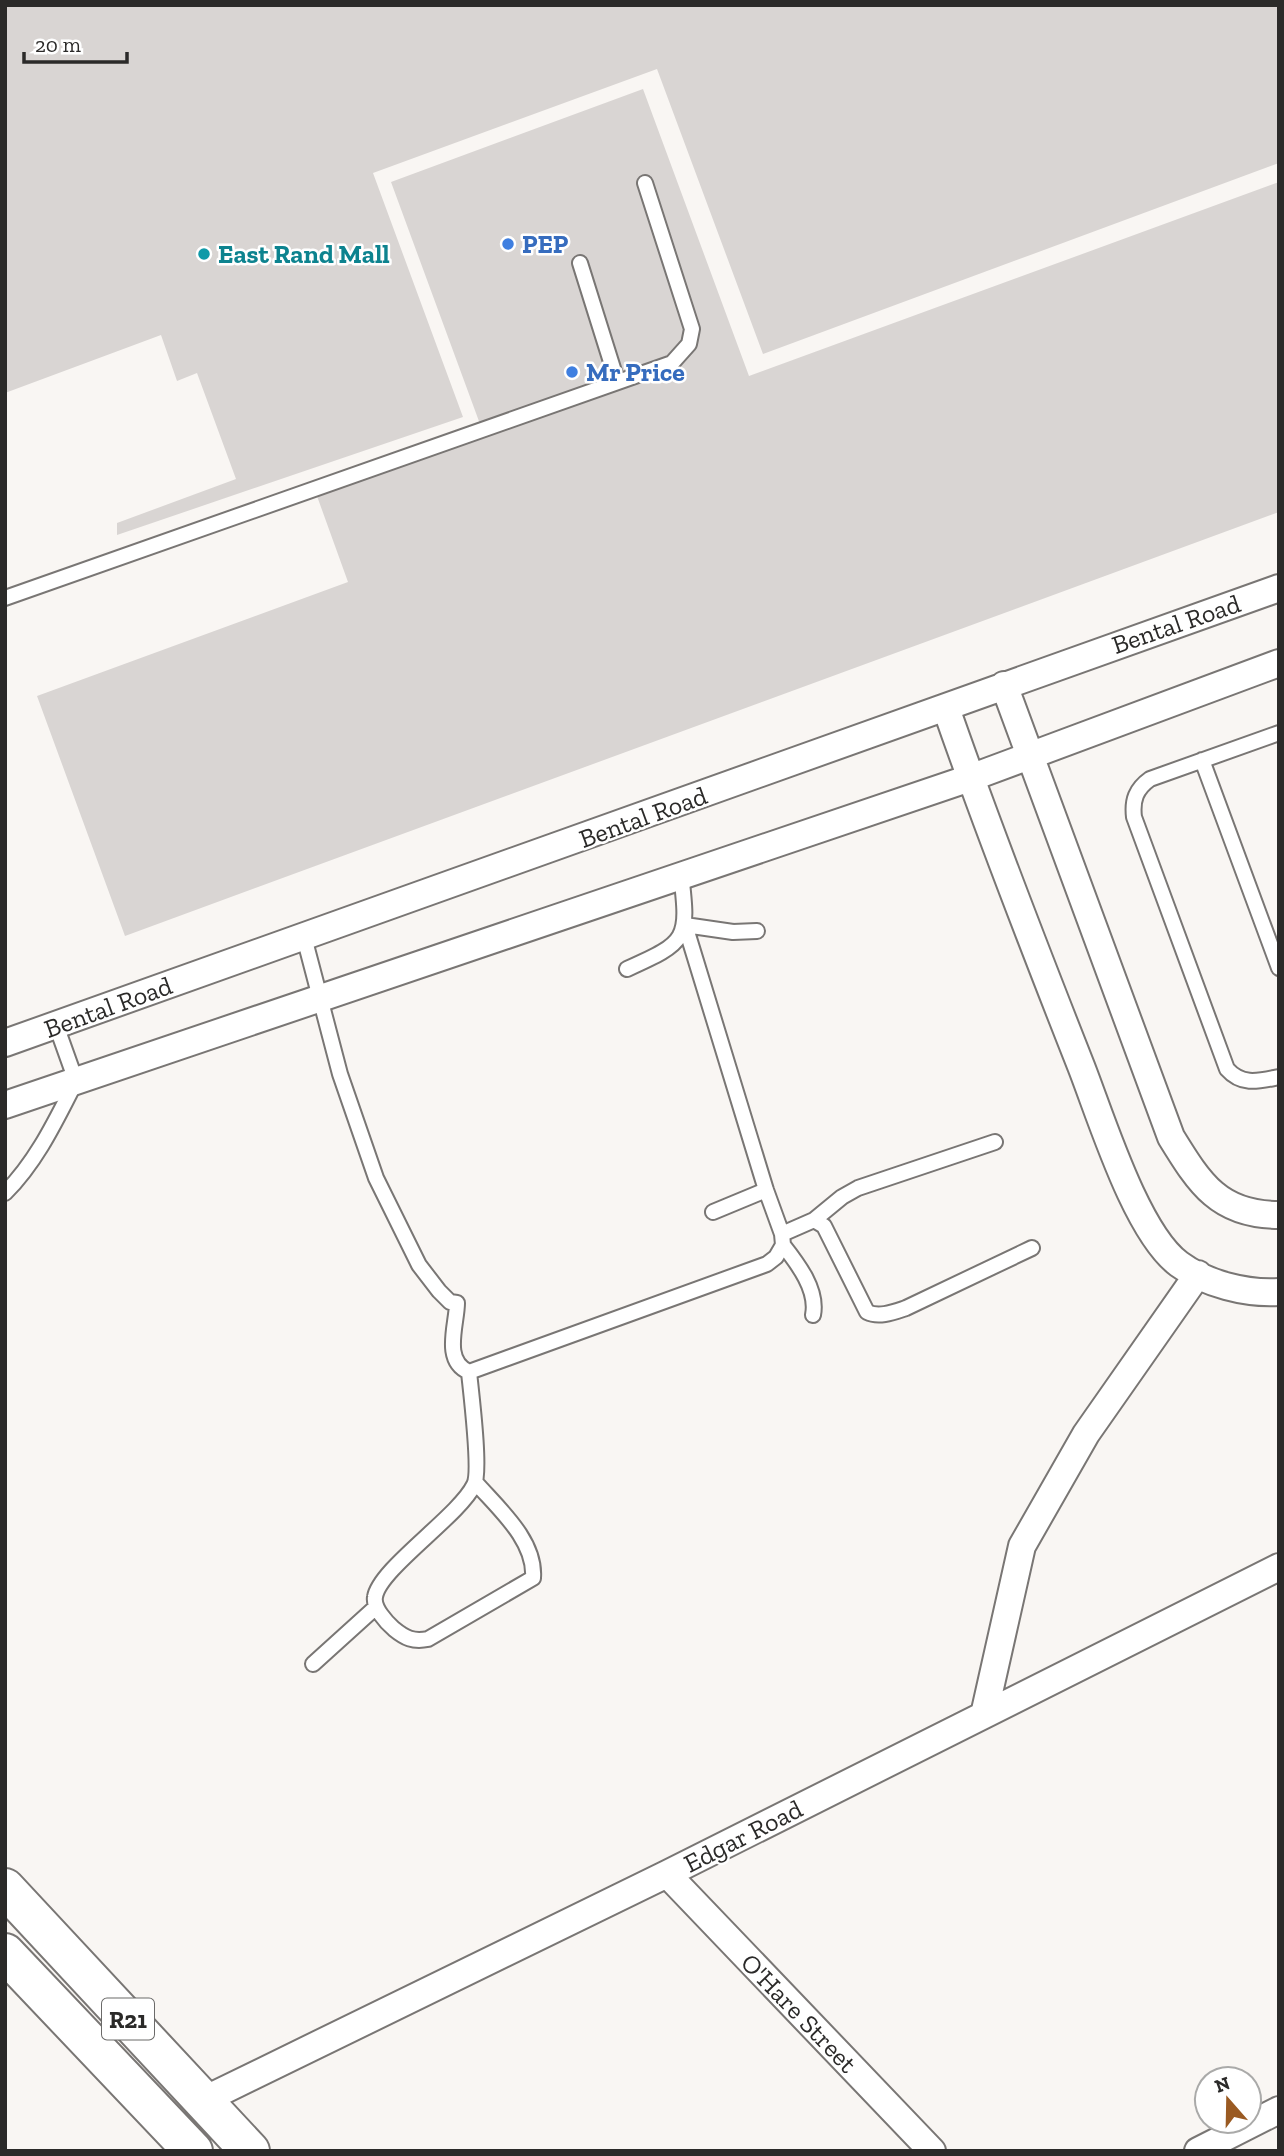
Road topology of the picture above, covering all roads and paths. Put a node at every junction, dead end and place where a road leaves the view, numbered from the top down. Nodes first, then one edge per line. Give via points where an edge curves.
1 (645, 183) dead end
2 (580, 262) dead end
3 (617, 382) junction
4 (1279, 587) edge
5 (5, 598) edge
6 (1279, 663) edge
7 (1004, 685) junction
8 (946, 708) junction
9 (1279, 733) edge
10 (1031, 755) junction
11 (1202, 760) junction
12 (970, 778) junction
13 (681, 874) junction
14 (685, 925) junction
15 (757, 931) dead end
16 (304, 937) junction
17 (1279, 968) edge
18 (627, 969) dead end
19 (319, 998) junction
20 (55, 1025) junction
21 (5, 1043) edge
22 (1279, 1077) edge
23 (76, 1081) junction
24 (5, 1105) edge
25 (995, 1142) dead end
26 (766, 1190) junction
27 (5, 1193) edge
28 (713, 1212) dead end
29 (1279, 1215) edge
30 (814, 1220) junction
31 (783, 1240) junction
32 (1032, 1248) dead end
33 (1198, 1274) junction
34 (1279, 1292) edge
35 (813, 1315) dead end
36 (469, 1372) junction
37 (476, 1483) junction
38 (1279, 1567) edge
39 (376, 1607) junction
40 (313, 1664) dead end
41 (984, 1715) junction
42 (667, 1874) junction
43 (5, 1888) edge
44 (5, 1953) edge
45 (204, 2100) junction
46 (1279, 2110) edge
47 (193, 2151) edge
48 (250, 2151) edge
49 (932, 2151) edge
50 (1198, 2151) edge

1 - 3 lane via 692,329 689,344 672,363
2 - 3 lane
3 - 5 lane
4 - 7 street, Bental Road
6 - 10 street
7 - 8 street, Bental Road
7 - 10 street
8 - 12 street
8 - 16 street, Bental Road
9 - 11 lane
10 - 12 street
10 - 29 street via 1171,1137 1193,1172 1223,1203 1259,1215
11 - 17 lane
11 - 22 lane via 1142,784 1132,803 1133,817 1227,1069 1246,1081
12 - 13 street
12 - 33 street via 1131,1192 1151,1232 1178,1263
13 - 14 lane
13 - 19 street
14 - 15 lane
14 - 18 lane via 673,947
14 - 26 lane
16 - 19 lane
16 - 20 street, Bental Road
19 - 23 street
19 - 36 lane via 376,1178 419,1265 439,1291 457,1303 452,1346 463,1370
20 - 21 street, Bental Road
20 - 23 lane
23 - 24 street
23 - 27 lane via 46,1139
25 - 30 lane via 858,1188
26 - 28 lane
26 - 31 lane
30 - 31 lane
30 - 32 lane via 824,1226 872,1315 906,1308
31 - 35 lane via 807,1279
31 - 36 lane via 776,1257 767,1264
33 - 34 street via 1258,1293
33 - 41 street via 1086,1434 1022,1546
36 - 37 lane
37 - 39 lane via 387,1576 375,1597
37 - 39 lane via 527,1547 533,1578 419,1641 409,1640 392,1627
38 - 41 street, Edgar Road
39 - 40 lane
41 - 42 street, Edgar Road
42 - 45 street, Edgar Road
42 - 49 street, O'Hare Street
43 - 45 main road, R21
44 - 47 main road, R21
45 - 48 main road, R21
46 - 50 street

